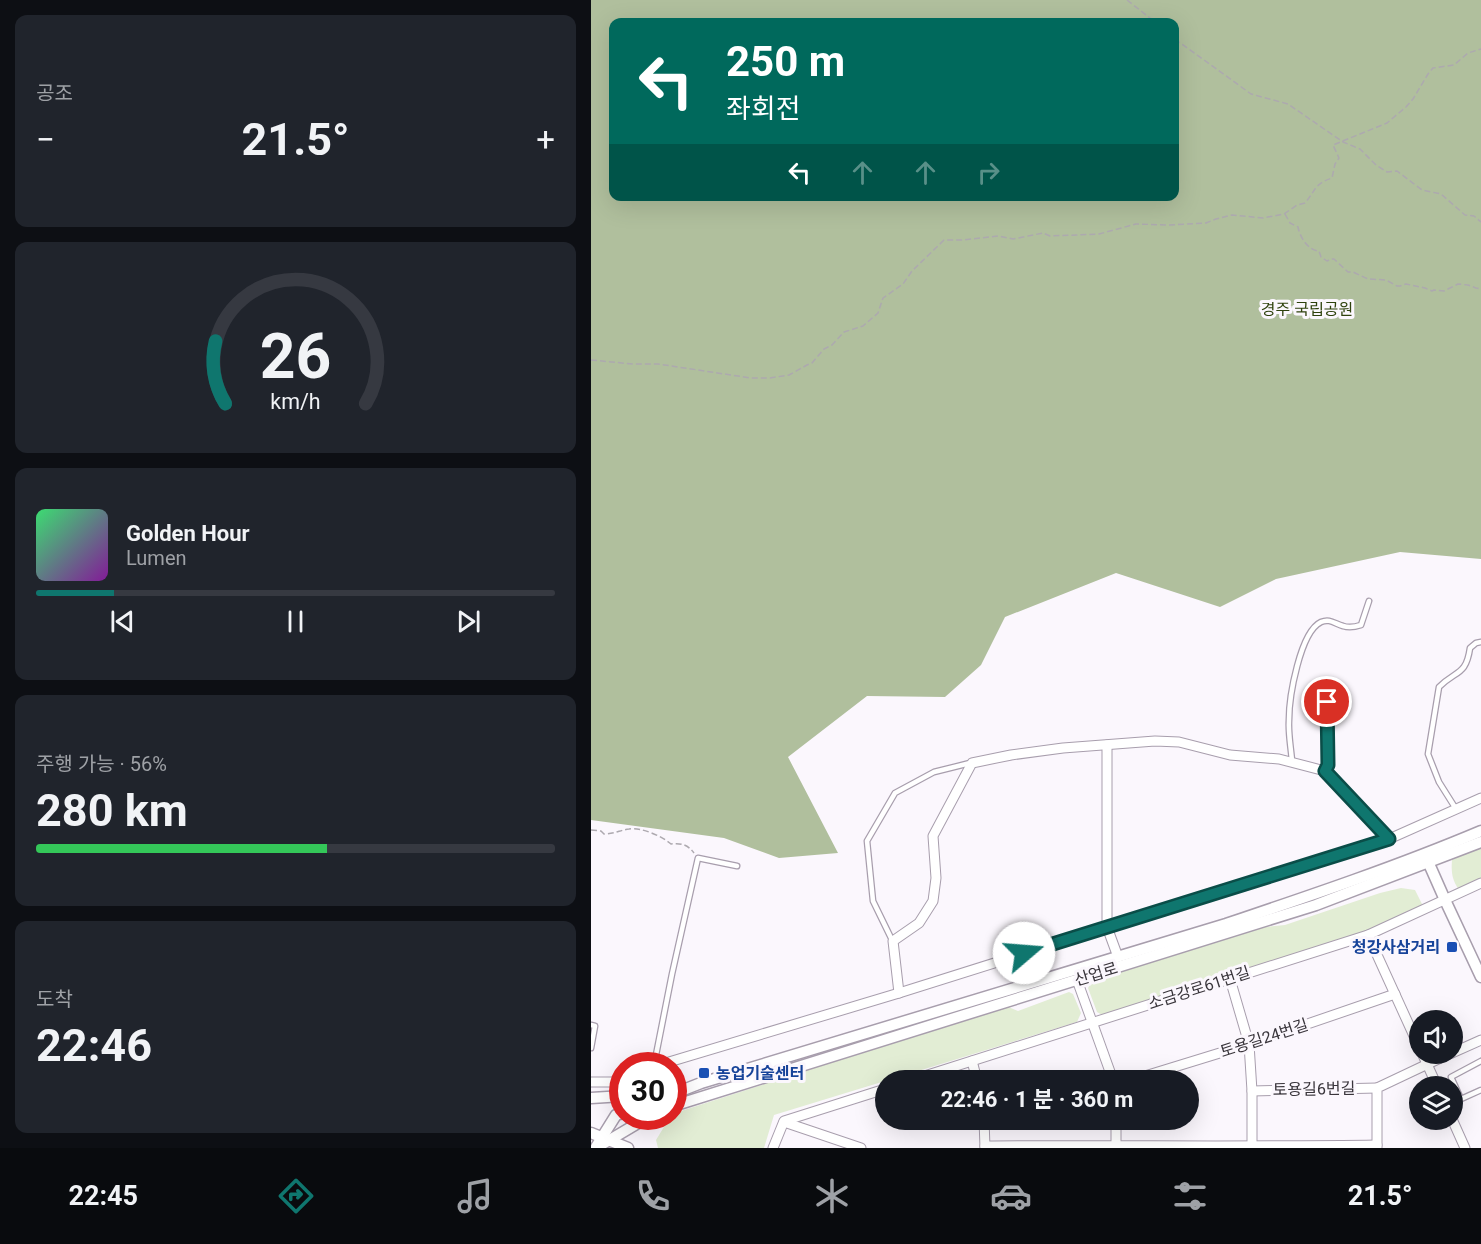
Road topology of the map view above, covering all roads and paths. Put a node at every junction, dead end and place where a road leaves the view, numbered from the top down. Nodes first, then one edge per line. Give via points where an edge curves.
1 (1127, 0) edge
2 (1150, 18) edge
3 (1179, 42) edge
4 (1481, 49) edge
5 (1343, 142) junction
6 (1284, 214) junction
7 (1481, 222) edge
8 (1481, 289) edge
9 (591, 360) edge
10 (1369, 600) dead end
11 (1481, 642) edge
12 (1326, 681) dead end
13 (1107, 745) junction
14 (1292, 761) junction
15 (972, 763) junction
16 (1325, 771) junction
17 (1481, 798) edge
18 (1455, 809) junction
19 (591, 830) edge
20 (1481, 831) edge
21 (1389, 839) junction
22 (1481, 842) edge
23 (698, 858) junction
24 (1427, 858) junction
25 (737, 866) dead end
26 (1481, 883) edge
27 (1445, 900) junction
28 (1107, 927) junction
29 (1368, 935) junction
30 (893, 941) junction
31 (1118, 957) junction
32 (1481, 977) edge
33 (1230, 979) junction
34 (1077, 980) junction
35 (899, 993) junction
36 (1395, 994) junction
37 (1092, 1023) junction
38 (591, 1025) edge
39 (1409, 1025) edge
40 (1481, 1040) edge
41 (1249, 1044) junction
42 (591, 1048) edge
43 (1463, 1048) edge
44 (657, 1052) edge
45 (687, 1057) edge
46 (972, 1061) junction
47 (1481, 1061) edge
48 (1427, 1064) joint
49 (944, 1070) edge
50 (974, 1070) edge
51 (1109, 1070) edge
52 (1164, 1070) edge
53 (1432, 1076) edge
54 (591, 1082) edge
55 (609, 1082) edge
56 (687, 1086) edge
57 (1377, 1088) junction
58 (1251, 1090) junction
59 (1481, 1090) edge
60 (875, 1092) edge
61 (609, 1097) edge
62 (591, 1098) edge
63 (687, 1102) edge
64 (784, 1122) junction
65 (609, 1130) edge
66 (623, 1130) edge
67 (984, 1130) edge
68 (1116, 1130) edge
69 (1457, 1130) edge
70 (591, 1133) edge
71 (605, 1139) junction
72 (1116, 1146) edge
73 (1377, 1146) edge
74 (985, 1147) edge
75 (1252, 1147) edge
76 (596, 1148) edge
77 (629, 1148) edge
78 (773, 1148) edge
79 (861, 1148) edge
80 (1465, 1148) edge

1 - 2 path
3 - 5 path via 1251,94 1289,104
4 - 5 path via 1468,53 1454,65 1433,68 1413,99 1387,123
5 - 6 path via 1333,145 1338,158 1332,178 1315,188 1305,203
5 - 7 path via 1361,149 1387,172 1397,171 1422,190 1441,194 1465,215
6 - 8 path via 1298,227 1309,248 1319,251 1327,261 1334,259 1348,272 1432,291 1444,291 1458,284
6 - 9 path via 1263,218 1232,215 1206,223 1136,224 1099,234 1050,236 1043,232 1013,239 998,236 944,240 903,285 883,298 877,313 863,326 844,333 812,363 789,375 751,378 658,364
10 - 14 lane via 1361,625 1319,622 1305,640 1293,681 1289,721
11 - 18 lane via 1470,648 1465,668 1439,687 1428,754
12 - 16 lane
13 - 14 street via 1179,742 1230,755
13 - 15 street
13 - 28 street
14 - 16 street
15 - 30 street via 933,836 933,901 919,923
15 - 30 lane via 934,772 895,793 867,841 873,901
16 - 21 street
17 - 18 street
18 - 21 street
19 - 23 path via 605,834 631,828 649,832 671,844 681,843
20 - 24 street, 산업로
21 - 28 street
22 - 24 street, 산업로
23 - 25 lane
23 - 44 lane
24 - 27 street
24 - 31 street, 산업로
24 - 34 street, 산업로 via 1315,905
26 - 27 street, 소금강로61번길
27 - 29 street, 소금강로61번길
27 - 32 street
28 - 31 street
28 - 35 street
29 - 33 street, 소금강로61번길
29 - 36 street
30 - 35 street
31 - 56 street, 산업로
33 - 37 street, 소금강로61번길
33 - 41 street
34 - 37 street
34 - 63 street, 산업로
35 - 45 street
36 - 39 street
36 - 41 street, 토용길24번길
37 - 46 street, 소금강로61번길
37 - 51 street
38 - 42 lane via 595,1026
40 - 43 street, 토용길6번길
41 - 52 street, 토용길24번길
41 - 58 street
46 - 49 street, 소금강로61번길
46 - 50 street
47 - 59 lane via 1451,1077 1461,1099
48 - 53 street
48 - 57 street, 토용길6번길
54 - 55 street
57 - 58 street, 토용길6번길
57 - 73 street, 토용길6번길
58 - 75 street
60 - 64 street
61 - 62 street
64 - 78 street
64 - 79 street
65 - 71 street
66 - 71 street
67 - 74 street
68 - 72 street
69 - 80 street
70 - 71 street
71 - 76 street
71 - 77 street
72 - 74 street
72 - 75 street
73 - 75 street

